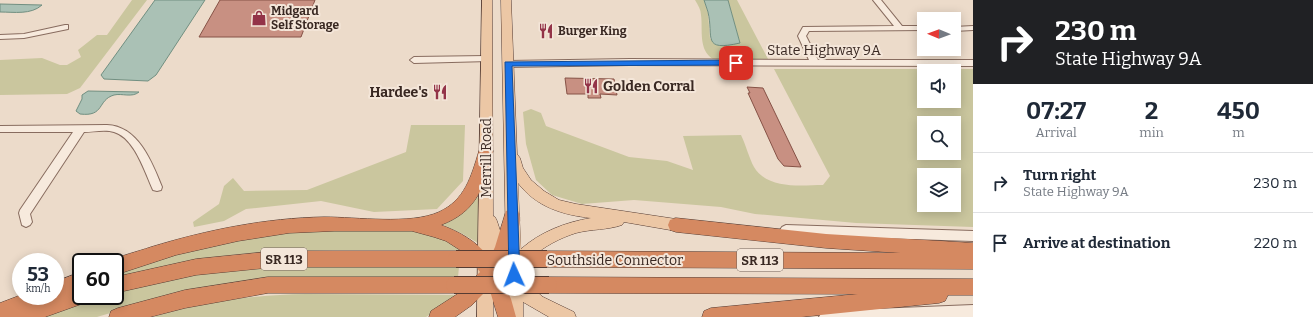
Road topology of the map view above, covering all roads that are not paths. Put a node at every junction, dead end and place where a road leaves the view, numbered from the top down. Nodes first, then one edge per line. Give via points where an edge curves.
1 (506, 0) edge
2 (877, 0) edge
3 (487, 5) edge
4 (65, 27) dead end
5 (900, 28) junction
6 (917, 28) edge
7 (961, 28) edge
8 (973, 28) edge
9 (0, 37) edge
10 (486, 59) junction
11 (414, 60) dead end
12 (815, 63) junction
13 (973, 63) edge
14 (508, 64) junction
15 (81, 128) junction
16 (0, 129) edge
17 (510, 143) junction
18 (486, 151) junction
19 (157, 187) dead end
20 (512, 216) junction
21 (645, 221) junction
22 (26, 222) dead end
23 (406, 225) junction
24 (676, 225) junction
25 (973, 236) edge
26 (973, 250) edge
27 (973, 261) edge
28 (124, 264) edge
29 (499, 273) junction
30 (124, 283) edge
31 (973, 288) edge
32 (72, 299) edge
33 (18, 305) edge
34 (973, 310) edge
35 (0, 312) edge
36 (19, 317) edge
37 (118, 317) edge
38 (438, 317) edge
39 (486, 317) edge
40 (506, 317) edge
41 (515, 317) edge
42 (568, 317) edge
43 (711, 317) edge
44 (825, 317) edge

1 - 14 main road, Merrill Road
2 - 5 street
3 - 10 main road, Merrill Road
3 - 14 main road via 492,49 496,57
4 - 9 street via 24,36
5 - 6 street
5 - 12 street via 806,29 802,36 803,40
7 - 8 street
10 - 11 street
10 - 18 main road, Merrill Road
10 - 20 main road via 499,66 501,72 502,182
12 - 13 street, State Highway 9A
12 - 14 street, State Highway 9A
14 - 17 main road, Merrill Road
15 - 16 street
15 - 19 street via 118,130 138,150 150,168
15 - 22 street via 24,213
17 - 20 main road, Merrill Road
17 - 21 main road via 517,170 530,188 549,201 569,209
18 - 23 highway via 474,190 457,209 435,220
18 - 29 main road, Merrill Road via 485,201
20 - 29 highway
21 - 24 main road
21 - 29 main road via 589,223 570,228 551,236
23 - 28 highway via 311,225 270,228 195,242
23 - 29 highway via 427,227 452,237 470,247
24 - 25 street via 837,233
24 - 26 highway via 826,241
27 - 30 highway, Southside Connector / SR 113, bridge via 275,259 196,267
29 - 38 highway
29 - 39 main road
29 - 40 highway
29 - 41 main road, Merrill Road
29 - 42 main road via 527,296
31 - 37 highway, Southside Connector / SR 113, bridge via 748,284 268,286 185,299
31 - 43 highway via 946,295
32 - 36 highway
33 - 35 highway
34 - 44 street

